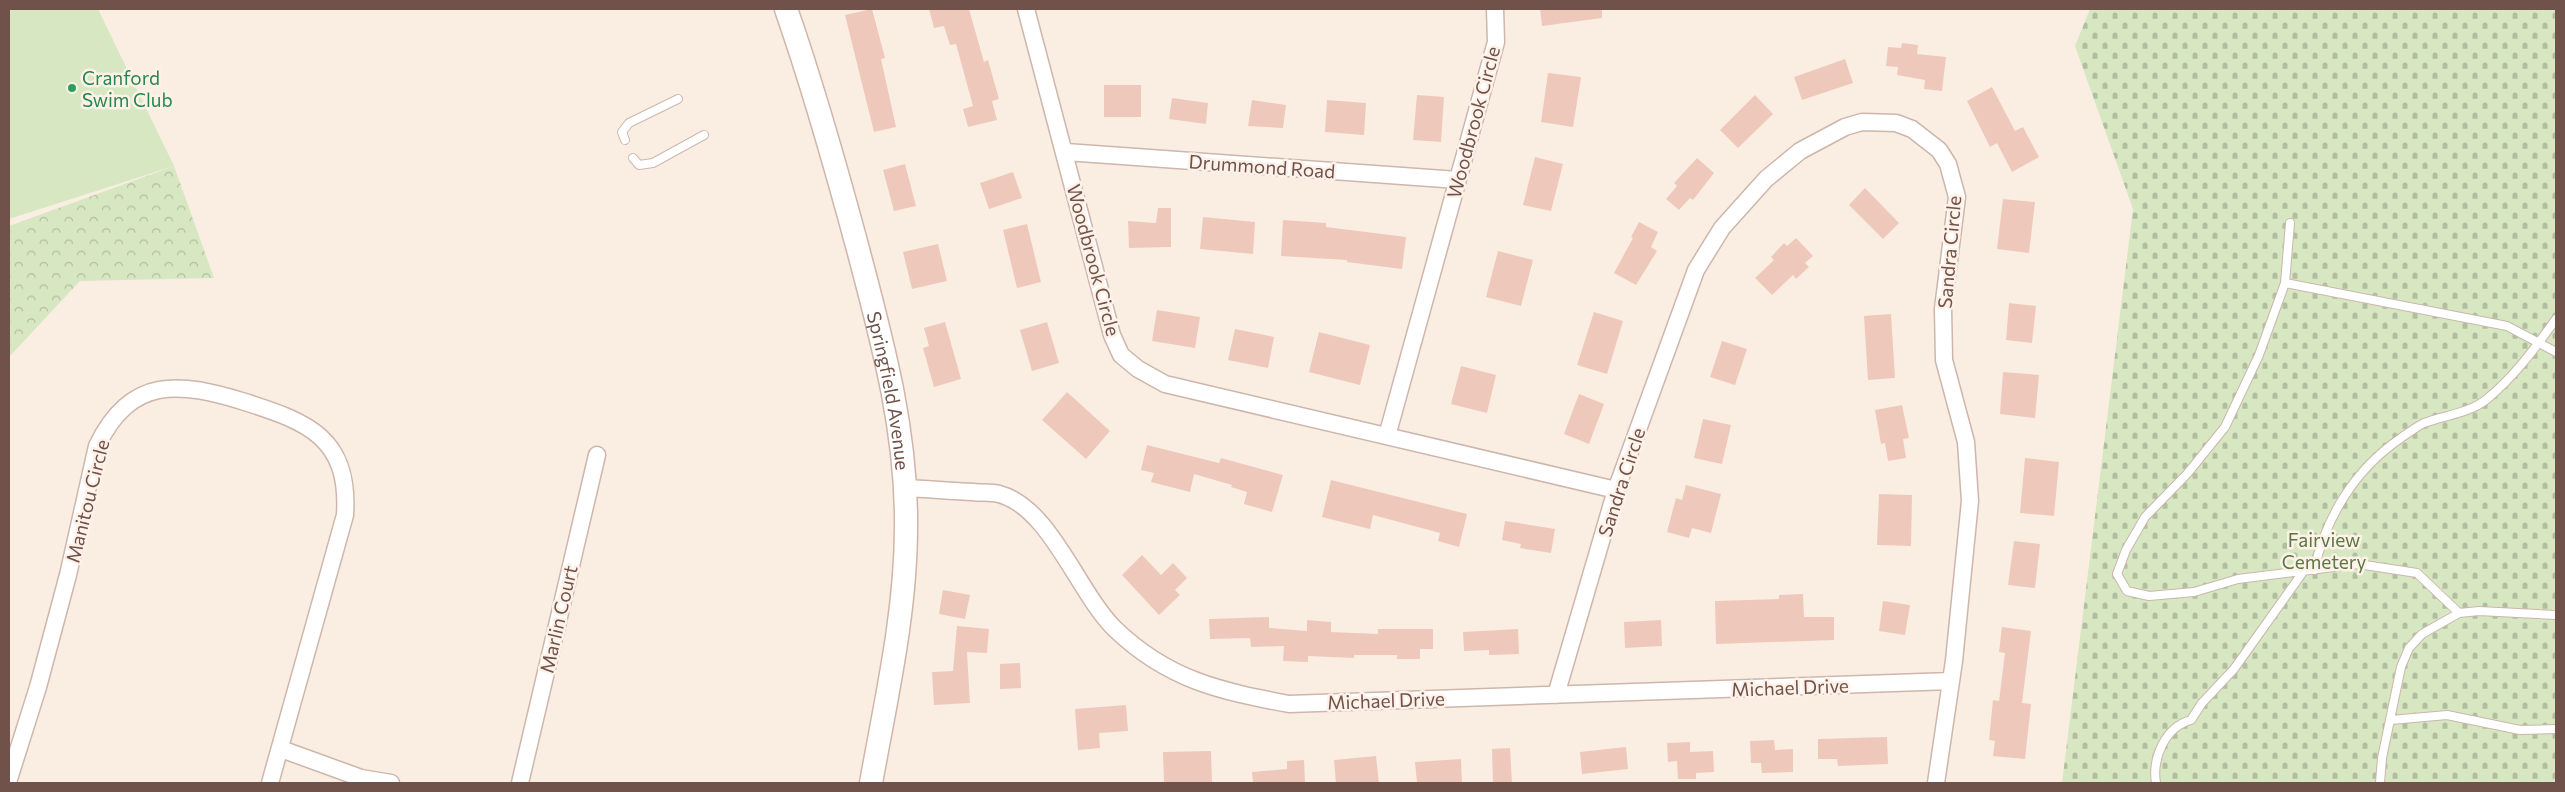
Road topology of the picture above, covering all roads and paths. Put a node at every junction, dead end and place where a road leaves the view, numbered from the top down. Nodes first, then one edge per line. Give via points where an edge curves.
1 (786, 9) edge
2 (1026, 9) edge
3 (1495, 9) edge
4 (678, 99) dead end
5 (704, 135) dead end
6 (625, 140) dead end
7 (1066, 152) junction
8 (633, 158) dead end
9 (1458, 180) junction
10 (2290, 223) dead end
11 (2285, 283) junction
12 (2556, 319) edge
13 (2539, 342) junction
14 (2556, 352) edge
15 (1387, 436) junction
16 (596, 455) dead end
17 (905, 488) junction
18 (1616, 490) junction
19 (2314, 570) junction
20 (2303, 572) junction
21 (2459, 613) junction
22 (2556, 615) edge
23 (1951, 682) junction
24 (1556, 695) junction
25 (2391, 720) junction
26 (2556, 729) edge
27 (282, 749) junction
28 (9, 779) edge
29 (270, 783) edge
30 (391, 783) edge
31 (520, 783) edge
32 (871, 783) edge
33 (1936, 783) edge
34 (2156, 783) edge
35 (2380, 783) edge

1 - 17 main road, Springfield Avenue via 840,184 884,346 900,433
2 - 7 street, Woodbrook Circle
3 - 9 street, Woodbrook Circle via 1496,42
4 - 6 lane via 629,122 622,132
5 - 8 lane via 653,162 639,165
7 - 9 street, Drummond Road
7 - 15 street, Woodbrook Circle via 1112,336 1121,355 1165,384
9 - 15 street, Woodbrook Circle
10 - 11 lane
11 - 13 lane via 2507,326
11 - 20 lane via 2259,354 2225,427 2146,517 2126,550 2117,574 2127,591 2149,596 2194,592 2238,579
12 - 13 lane
13 - 14 lane
13 - 19 lane via 2486,399 2465,412 2422,424 2391,444 2360,473 2321,540
15 - 18 street, Woodbrook Circle
16 - 31 street, Marlin Court
17 - 24 street, Michael Drive via 1000,494 1025,508 1043,524 1087,596 1115,629 1185,678 1231,693 1289,704
17 - 32 main road, Springfield Avenue via 905,565 898,626
18 - 23 street, Sandra Circle via 1696,270 1722,228 1766,179 1800,151 1845,127 1862,122 1887,122 1912,129 1938,150 1951,172 1958,197 1943,309 1944,360 1966,442 1970,501
18 - 24 street, Sandra Circle
19 - 20 lane
19 - 21 lane via 2358,564 2417,573
20 - 34 lane via 2234,669 2202,703 2191,720 2181,723 2170,733 2155,764
21 - 22 lane
21 - 25 lane via 2422,634 2409,648 2394,695
23 - 24 street, Michael Drive
23 - 33 street, Sandra Circle
25 - 26 lane via 2447,715 2520,730
25 - 35 lane
27 - 28 street, Manitou Circle via 345,515 344,478 328,445 299,421 216,393 184,386 166,388 131,402 105,429 97,446 68,575
27 - 29 street, Manitou Circle
27 - 30 street via 361,778

